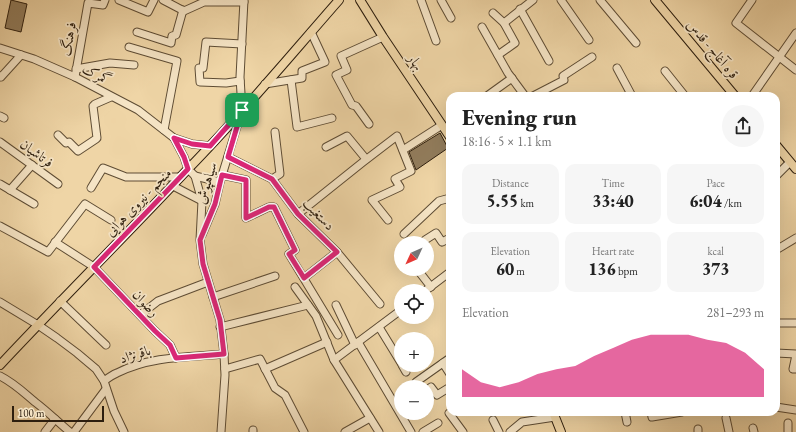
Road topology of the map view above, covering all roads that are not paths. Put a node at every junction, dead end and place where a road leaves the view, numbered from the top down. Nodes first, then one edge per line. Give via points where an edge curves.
1 (119, 0) edge
2 (154, 0) edge
3 (163, 0) edge
4 (339, 0) edge
5 (360, 0) edge
6 (422, 0) edge
7 (441, 0) edge
8 (533, 0) edge
9 (560, 0) edge
10 (600, 0) edge
11 (655, 0) edge
12 (752, 0) edge
13 (244, 1) edge
14 (102, 2) edge
15 (183, 10) junction
16 (520, 10) junction
17 (494, 13) dead end
18 (451, 18) dead end
19 (504, 23) junction
20 (482, 27) dead end
21 (137, 32) dead end
22 (311, 32) junction
23 (796, 33) edge
24 (383, 37) junction
25 (589, 40) dead end
26 (436, 41) dead end
27 (636, 43) dead end
28 (242, 44) junction
29 (129, 47) dead end
30 (0, 48) edge
31 (21, 55) junction
32 (498, 55) junction
33 (592, 57) dead end
34 (779, 57) junction
35 (549, 61) dead end
36 (134, 66) dead end
37 (617, 68) dead end
38 (76, 69) junction
39 (796, 70) edge
40 (665, 72) dead end
41 (0, 76) edge
42 (75, 77) junction
43 (512, 78) junction
44 (291, 80) junction
45 (240, 81) junction
46 (265, 84) junction
47 (493, 92) edge
48 (522, 92) edge
49 (541, 92) edge
50 (630, 92) edge
51 (682, 92) edge
52 (729, 92) edge
53 (755, 92) edge
54 (112, 97) junction
55 (242, 110) junction
56 (332, 118) dead end
57 (369, 124) dead end
58 (442, 125) junction
59 (164, 130) junction
60 (446, 131) edge
61 (275, 132) dead end
62 (58, 135) dead end
63 (174, 138) junction
64 (0, 142) edge
65 (210, 146) junction
66 (326, 147) dead end
67 (403, 150) junction
68 (780, 150) edge
69 (228, 157) junction
70 (366, 160) junction
71 (790, 162) junction
72 (32, 165) junction
73 (188, 169) junction
74 (796, 170) edge
75 (780, 172) edge
76 (195, 176) junction
77 (180, 177) junction
78 (221, 178) junction
79 (272, 179) junction
80 (0, 184) edge
81 (58, 184) dead end
82 (173, 186) junction
83 (91, 188) dead end
84 (10, 190) junction
85 (446, 199) edge
86 (202, 201) junction
87 (34, 204) dead end
88 (298, 214) junction
89 (111, 220) dead end
90 (388, 220) dead end
91 (0, 226) edge
92 (404, 234) dead end
93 (431, 236) edge
94 (796, 238) edge
95 (200, 240) junction
96 (446, 240) edge
97 (55, 242) junction
98 (780, 248) edge
99 (337, 252) junction
100 (94, 267) junction
101 (446, 275) edge
102 (275, 276) dead end
103 (304, 278) junction
104 (208, 282) junction
105 (434, 284) edge
106 (295, 287) dead end
107 (213, 297) junction
108 (60, 301) junction
109 (0, 302) edge
110 (308, 304) junction
111 (380, 304) dead end
112 (336, 305) dead end
113 (140, 315) junction
114 (394, 316) edge
115 (780, 323) edge
116 (796, 323) edge
117 (38, 325) junction
118 (379, 326) junction
119 (220, 327) junction
120 (338, 335) dead end
121 (327, 342) junction
122 (357, 343) junction
123 (106, 345) dead end
124 (394, 351) edge
125 (780, 353) edge
126 (224, 354) junction
127 (796, 354) edge
128 (176, 358) junction
129 (334, 360) junction
130 (446, 361) edge
131 (443, 364) junction
132 (0, 365) edge
133 (446, 368) edge
134 (225, 369) junction
135 (265, 369) junction
136 (796, 369) edge
137 (0, 376) edge
138 (424, 380) edge
139 (104, 381) junction
140 (106, 389) junction
141 (446, 389) edge
142 (434, 391) edge
143 (780, 408) edge
144 (796, 410) edge
145 (451, 416) edge
146 (549, 416) edge
147 (554, 416) edge
148 (626, 416) edge
149 (370, 418) junction
150 (726, 418) dead end
151 (55, 419) junction
152 (493, 420) dead end
153 (627, 422) dead end
154 (438, 423) dead end
155 (788, 423) dead end
156 (45, 432) edge
157 (70, 432) edge
158 (74, 432) edge
159 (124, 432) edge
160 (222, 432) edge
161 (304, 432) edge
162 (345, 432) edge
163 (379, 432) edge
164 (411, 432) edge
165 (423, 432) edge
166 (463, 432) edge
167 (499, 432) edge
168 (510, 432) edge
169 (561, 432) edge
170 (728, 432) edge
171 (788, 432) edge

1 - 2 street via 148,12
3 - 15 street
4 - 22 main road, منجم - نیروی هوایی
5 - 24 main road, بهار
6 - 26 street
7 - 18 street
8 - 16 street
9 - 25 street
10 - 27 street
11 - 52 main road, قره آغاج - قدس
12 - 34 street via 736,23
13 - 15 street via 204,2
13 - 28 street
14 - 38 street, فرهنگ via 88,3
15 - 21 street via 176,35 172,36 170,43
16 - 19 street
16 - 35 street
17 - 19 street
19 - 32 street via 515,43
20 - 32 street
22 - 44 street via 326,62 302,71 302,78
22 - 46 main road, منجم - نیروی هوایی
23 - 34 street
24 - 57 street via 341,56 347,70 336,75 352,105 356,106
24 - 58 main road, بهار
28 - 45 street
28 - 45 street via 206,42 203,68 199,68 200,82
29 - 59 street via 177,60
30 - 31 street, گمرک
31 - 41 street
31 - 42 street, گمرک
32 - 43 street
33 - 49 street via 563,76 564,80
34 - 39 street
34 - 53 street
36 - 38 street via 110,63
37 - 50 street
38 - 42 street, فرهنگ
40 - 51 street
42 - 54 street, گمرک
43 - 47 street
43 - 48 street
44 - 46 street
44 - 56 street via 297,127
45 - 55 street
46 - 55 main road, منجم - نیروی هوایی
54 - 59 street, گمرک via 138,110
54 - 62 street via 94,105 96,139 78,151
55 - 65 main road, منجم - نیروی هوایی
55 - 69 street, سیاهپوش
58 - 60 main road, بهار
58 - 67 street
59 - 63 street, گمرک
61 - 79 street via 280,174
63 - 65 street, گمرک
63 - 73 street, گمرک
64 - 72 street, فرتاشیان
65 - 73 main road, منجم - نیروی هوایی
66 - 70 street via 347,136
67 - 70 street via 397,136
67 - 90 street via 411,171 395,179 400,187 372,200
68 - 71 main road
69 - 78 street, سیاهپوش
69 - 79 street, دستغیب
70 - 88 street
71 - 74 main road
71 - 75 street
72 - 81 street, فرتاشیان
72 - 84 street
73 - 76 street
73 - 77 main road, منجم - نیروی هوایی
76 - 78 street
76 - 86 street
77 - 82 main road, منجم - نیروی هوایی
77 - 83 street via 126,177 103,168
78 - 95 street, سیاهپوش via 215,204
78 - 103 street via 246,180 246,218 274,207 295,250 289,254
79 - 88 street, دستغیب
80 - 84 street
82 - 86 street
82 - 100 main road, منجم - نیروی هوایی
84 - 87 street
85 - 92 street via 439,201
86 - 95 street
88 - 99 street, دستغیب
89 - 97 street via 85,204
91 - 97 street via 48,252
93 - 96 street via 436,233 442,242
94 - 98 street
95 - 104 street
97 - 100 street, رضوان
99 - 103 street
99 - 111 street, دستغیب
100 - 108 main road, منجم - نیروی هوایی
100 - 113 street, رضوان
101 - 105 street
102 - 107 street
103 - 120 street
104 - 107 street
104 - 113 street via 158,301
106 - 110 street
107 - 119 street
108 - 117 main road, منجم - نیروی هوایی
108 - 123 street
109 - 117 street
110 - 119 street
110 - 121 street
112 - 122 street
113 - 128 street, رضوان via 170,345
114 - 118 street
115 - 116 street
117 - 132 main road, منجم - نیروی هوایی
117 - 139 street via 82,357 96,369
118 - 122 street
118 - 124 street
119 - 126 street
121 - 129 street
121 - 135 street
122 - 129 street
122 - 164 street
125 - 127 street
126 - 128 street, باقرنژاد
126 - 134 street
127 - 136 street via 793,369
128 - 139 street, باقرنژاد via 136,365
129 - 149 street
130 - 131 street
131 - 133 street
131 - 138 street
134 - 135 street via 260,359
134 - 160 street
135 - 161 street via 275,388 285,395
137 - 151 street via 21,389
139 - 140 street
140 - 158 street
140 - 159 street
141 - 142 street via 437,395
143 - 144 street
145 - 166 street
146 - 168 street via 522,422
147 - 169 main road
148 - 153 street
149 - 162 street
149 - 163 street
150 - 170 street
151 - 156 street
151 - 157 street
152 - 167 street
154 - 165 street
155 - 171 street

